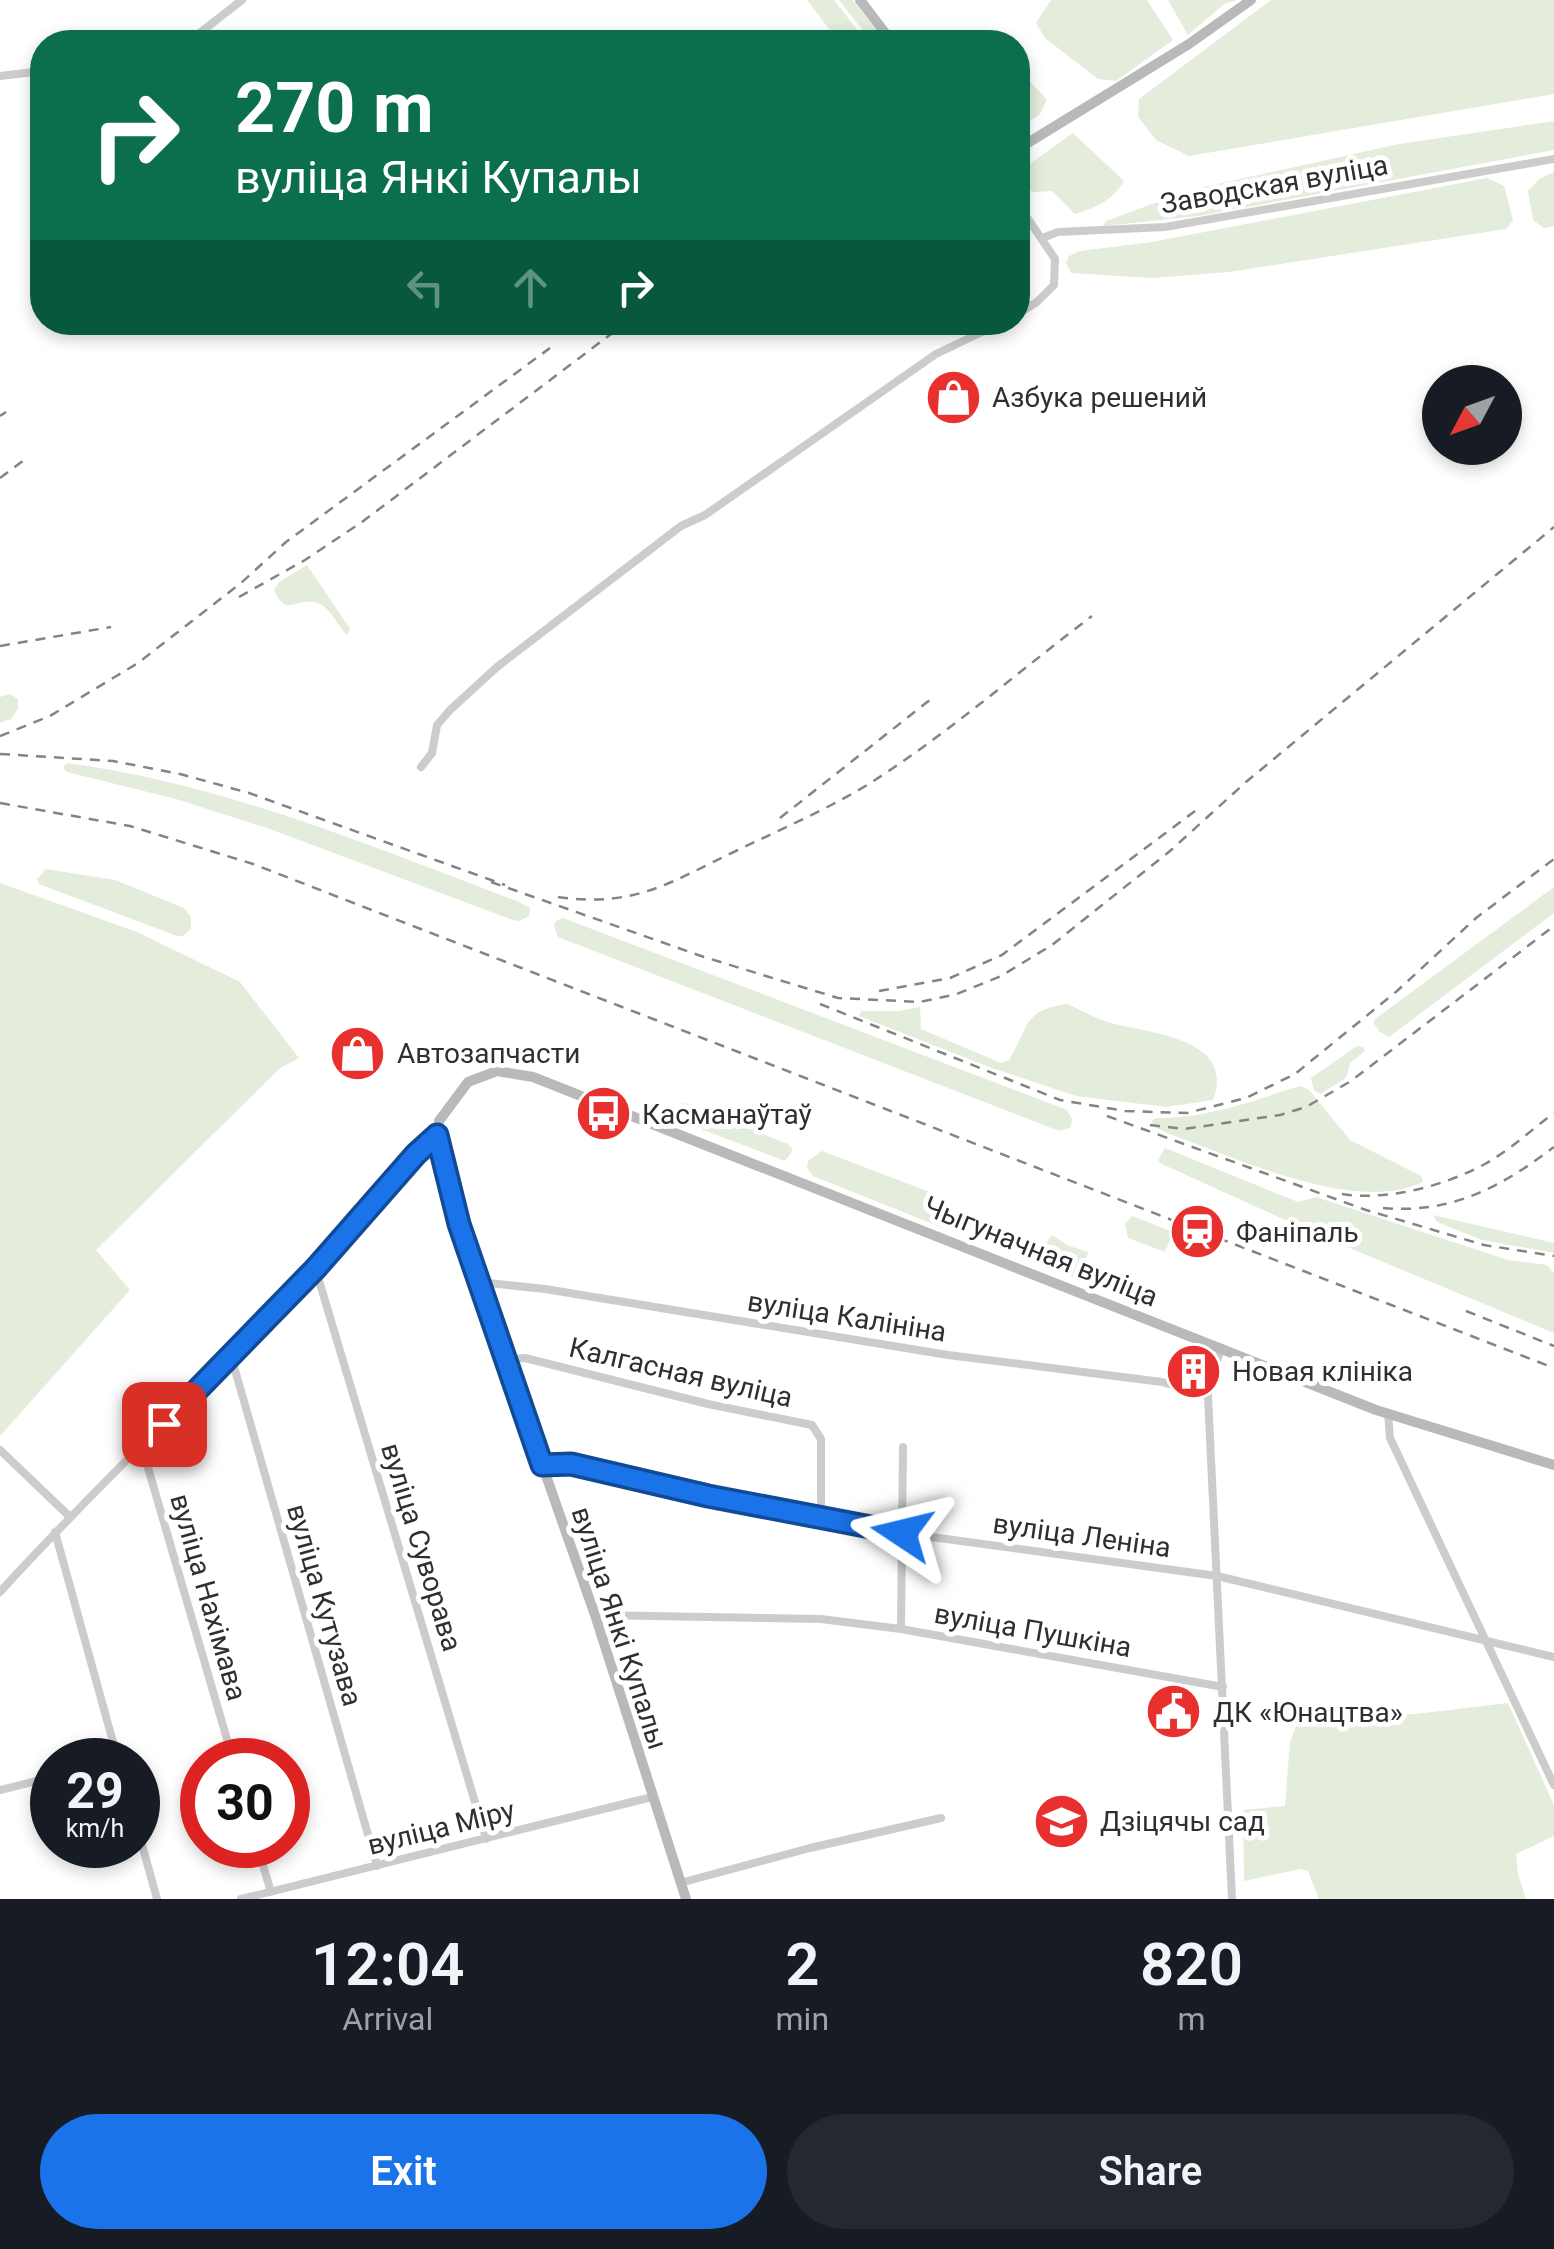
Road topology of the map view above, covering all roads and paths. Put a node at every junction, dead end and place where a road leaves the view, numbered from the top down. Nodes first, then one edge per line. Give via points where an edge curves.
1 (242, 0) edge
2 (860, 0) edge
3 (1251, 0) edge
4 (203, 30) edge
5 (883, 30) edge
6 (30, 73) edge
7 (0, 76) edge
8 (1030, 142) edge
9 (1554, 158) edge
10 (1030, 221) edge
11 (1042, 238) junction
12 (1030, 306) edge
13 (976, 335) edge
14 (421, 767) dead end
15 (437, 1135) junction
16 (316, 1268) junction
17 (478, 1282) junction
18 (1222, 1348) junction
19 (231, 1356) junction
20 (504, 1360) junction
21 (1208, 1396) junction
22 (1388, 1414) junction
23 (902, 1447) dead end
24 (142, 1448) junction
25 (0, 1450) edge
26 (1554, 1464) edge
27 (542, 1465) junction
28 (70, 1517) junction
29 (821, 1518) junction
30 (55, 1532) junction
31 (902, 1533) junction
32 (1217, 1576) junction
33 (0, 1592) edge
34 (595, 1614) junction
35 (901, 1629) junction
36 (1482, 1638) junction
37 (1554, 1657) edge
38 (1224, 1687) junction
39 (112, 1738) edge
40 (227, 1738) edge
41 (30, 1783) edge
42 (1554, 1784) edge
43 (0, 1790) edge
44 (652, 1797) junction
45 (942, 1818) dead end
46 (486, 1839) junction
47 (377, 1866) junction
48 (148, 1868) edge
49 (264, 1868) edge
50 (680, 1883) junction
51 (271, 1892) junction
52 (157, 1899) edge
53 (241, 1899) edge
54 (686, 1899) edge
55 (1232, 1899) edge

1 - 4 street
2 - 5 street
3 - 8 street
6 - 7 street
9 - 11 street, Заводская вуліца via 1164,227
10 - 11 street
11 - 12 street via 1055,259 1054,285
13 - 14 street via 905,374 681,526 551,624 450,710
15 - 16 street
15 - 17 street, вуліца Янкі Купалы
15 - 18 street, Чыгуначная вуліца via 445,1109 468,1082 490,1072 514,1072
16 - 19 street
16 - 46 street, вуліца Суворава
17 - 20 street, вуліца Янкі Купалы
17 - 21 street, вуліца Калініна via 1162,1382
18 - 21 street
18 - 22 street, Чыгуначная вуліца
19 - 24 street
19 - 47 street, вуліца Кутузава
20 - 27 street, вуліца Янкі Купалы
20 - 29 street, Калгасная вуліца via 525,1358 812,1425 821,1440
21 - 32 street
22 - 26 street, Чыгуначная вуліца
22 - 36 street via 1390,1438
23 - 31 street
24 - 28 street
24 - 40 street, вуліца Нахімава
25 - 28 street
27 - 29 street, вуліца Леніна via 571,1464
27 - 34 street, вуліца Янкі Купалы
28 - 30 street
29 - 31 street, вуліца Леніна
30 - 33 street
30 - 39 street
31 - 32 street, вуліца Леніна
31 - 35 street
32 - 36 street, вуліца Леніна
32 - 38 street
34 - 35 street, вуліца Пушкіна via 822,1619
34 - 44 street, вуліца Янкі Купалы
35 - 38 street, вуліца Пушкіна
36 - 37 street, вуліца Леніна
36 - 42 street
38 - 55 street
41 - 43 street
44 - 46 street, вуліца Міру
44 - 50 street, вуліца Янкі Купалы
45 - 50 street
46 - 47 street, вуліца Міру
47 - 51 street, вуліца Міру
48 - 52 street
49 - 51 street
50 - 54 street, вуліца Янкі Купалы
51 - 53 street, вуліца Міру

